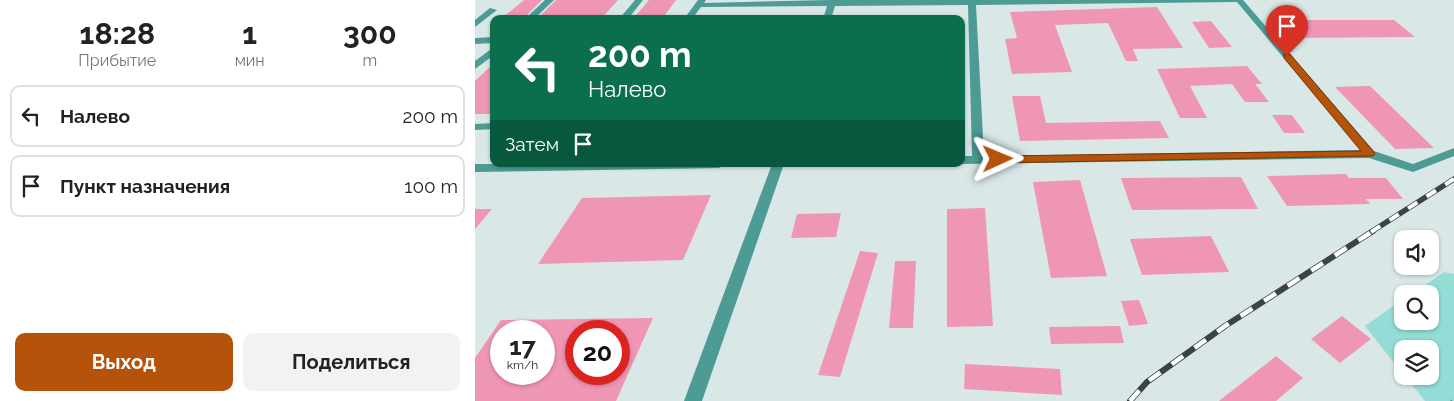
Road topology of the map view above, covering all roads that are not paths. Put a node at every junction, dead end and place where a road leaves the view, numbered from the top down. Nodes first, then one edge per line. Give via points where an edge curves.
1 (550, 0) edge
2 (639, 0) edge
3 (1239, 0) edge
4 (972, 1) edge
5 (832, 2) edge
6 (700, 3) edge
7 (493, 10) dead end
8 (533, 15) edge
9 (626, 15) edge
10 (692, 15) edge
11 (828, 15) edge
12 (475, 24) edge
13 (490, 40) edge
14 (475, 41) edge
15 (490, 53) edge
16 (475, 66) edge
17 (490, 126) edge
18 (475, 127) edge
19 (1454, 152) edge
20 (1370, 154) junction
21 (965, 160) edge
22 (979, 160) junction
23 (511, 167) edge
24 (777, 167) edge
25 (475, 168) edge
26 (693, 401) edge

1 - 8 street
2 - 9 street
3 - 4 street
3 - 20 street
4 - 5 street
4 - 22 street
5 - 6 street
5 - 11 street
6 - 10 street
7 - 12 street
13 - 14 street
15 - 16 street
17 - 18 street
19 - 20 street via 1413,168
20 - 22 street
21 - 22 street
23 - 25 street
24 - 26 street

